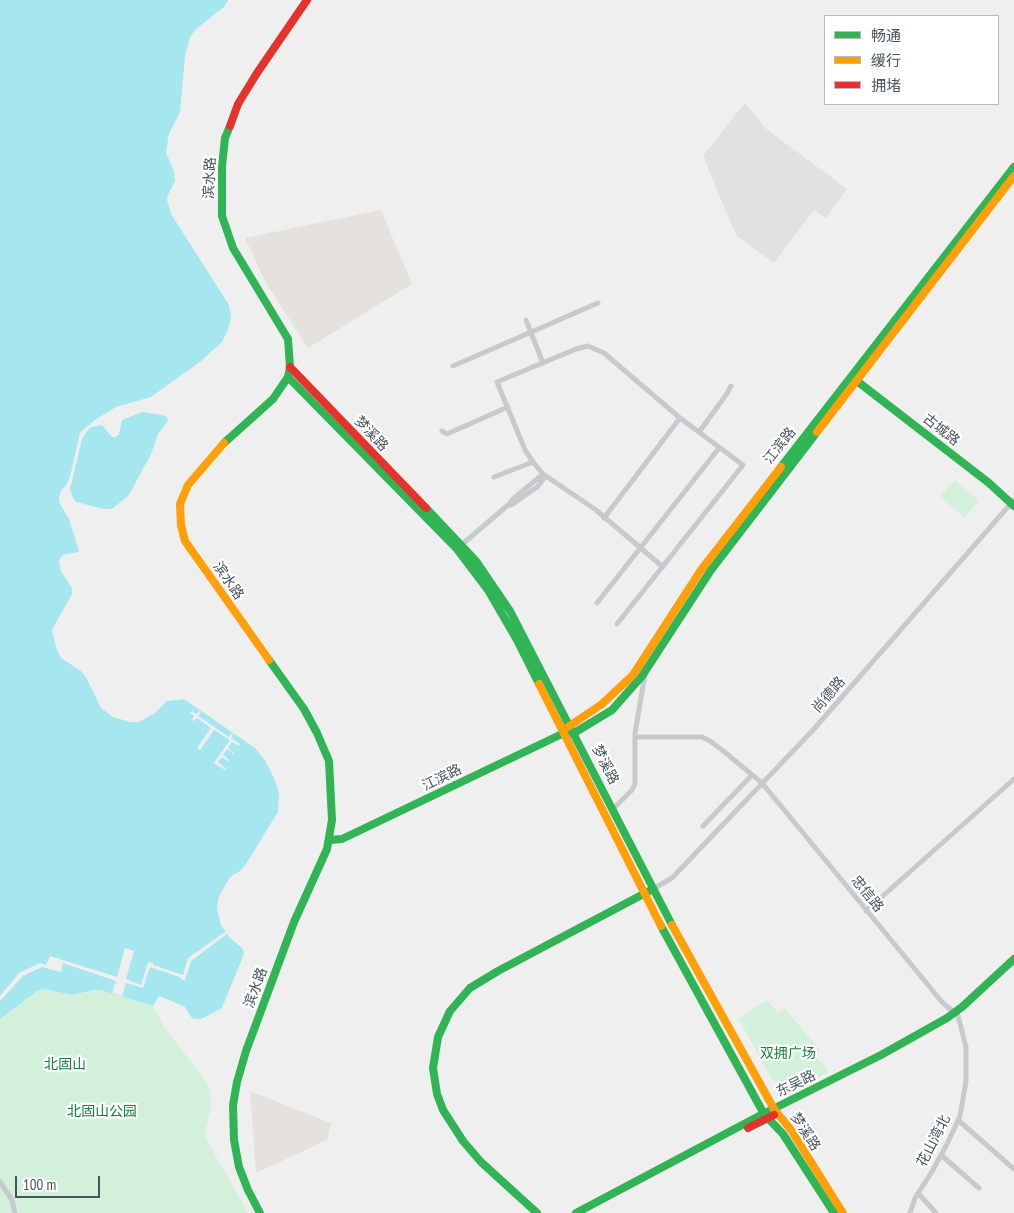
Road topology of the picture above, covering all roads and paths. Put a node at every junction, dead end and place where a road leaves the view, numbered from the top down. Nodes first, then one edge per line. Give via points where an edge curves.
1 (307, 0) edge
2 (1013, 172) edge
3 (598, 304) dead end
4 (526, 320) dead end
5 (531, 333) junction
6 (543, 363) junction
7 (453, 366) dead end
8 (290, 367) junction
9 (288, 377) junction
10 (854, 378) junction
11 (731, 386) dead end
12 (508, 407) junction
13 (680, 418) junction
14 (442, 431) dead end
15 (699, 432) junction
16 (719, 448) junction
17 (533, 462) junction
18 (545, 475) junction
19 (494, 477) dead end
20 (1013, 503) edge
21 (604, 518) junction
22 (459, 547) junction
23 (640, 548) junction
24 (663, 567) junction
25 (597, 603) dead end
26 (617, 624) dead end
27 (645, 672) junction
28 (570, 725) junction
29 (564, 733) junction
30 (574, 733) junction
31 (635, 737) junction
32 (752, 775) junction
33 (1014, 779) edge
34 (762, 784) junction
35 (613, 809) junction
36 (703, 826) dead end
37 (330, 840) junction
38 (653, 889) junction
39 (644, 894) junction
40 (866, 911) junction
41 (1014, 959) edge
42 (1014, 965) edge
43 (956, 1014) junction
44 (776, 1111) junction
45 (766, 1116) junction
46 (958, 1120) junction
47 (941, 1155) junction
48 (1014, 1169) edge
49 (0, 1182) edge
50 (979, 1188) dead end
51 (918, 1193) junction
52 (16, 1213) edge
53 (260, 1213) edge
54 (537, 1213) edge
55 (576, 1213) edge
56 (585, 1213) edge
57 (834, 1213) edge
58 (842, 1213) edge
59 (910, 1213) edge
60 (936, 1213) edge

1 - 8 main road, 滨水路 via 238,104 225,138 222,166 222,216 233,248 288,339
2 - 10 main road, 江滨路
3 - 5 street
4 - 5 street
5 - 6 street
5 - 7 street
6 - 12 street via 498,382
6 - 13 street via 588,346 604,353
8 - 9 main road, 滨水路
8 - 22 main road, 梦溪路
9 - 22 main road, 梦溪路
9 - 37 main road, 滨水路 via 273,399 225,442 188,485 180,504 181,525 185,541 294,695 317,733 328,761 332,820
10 - 20 main road, 古城路
10 - 27 main road, 江滨路 via 711,570
10 - 28 main road, 江滨路 via 701,570 633,675 602,704
11 - 15 street
12 - 14 street via 447,434
12 - 17 street
13 - 15 street
13 - 21 street
15 - 16 street
16 - 23 street
16 - 24 street via 743,464
17 - 18 street
17 - 19 street
18 - 21 street
18 - 22 street via 537,487 508,506
20 - 34 street, 尚德路
21 - 23 street
22 - 28 main road, 梦溪路 via 476,562 510,611
22 - 29 main road, 梦溪路 via 504,616
23 - 24 street
23 - 25 street
24 - 26 street
27 - 30 main road, 江滨路 via 612,710
27 - 31 street
28 - 29 main road, 江滨路
28 - 30 main road, 梦溪路
29 - 30 main road, 江滨路
29 - 37 main road, 江滨路 via 342,839
29 - 39 main road, 梦溪路
30 - 35 main road, 梦溪路
31 - 32 street, 忠信路 via 702,738
31 - 35 street via 635,784
32 - 34 street, 忠信路
32 - 36 street
33 - 40 street
34 - 38 street, 尚德路 via 672,878
34 - 40 street, 忠信路
35 - 38 main road, 梦溪路
37 - 53 main road, 滨水路 via 280,958 237,1082 233,1105 234,1140 242,1175
38 - 39 main road
38 - 44 main road, 梦溪路
39 - 45 main road, 梦溪路
39 - 54 main road via 470,988 450,1011 438,1037 433,1068 443,1110 480,1162
40 - 43 street, 忠信路 via 942,1002
41 - 43 main road, 东吴路
42 - 43 main road, 东吴路
43 - 44 main road, 东吴路 via 950,1022 883,1060
43 - 46 street, 花山湾北 via 966,1047 966,1081
44 - 45 main road, 东吴路
44 - 58 main road, 梦溪路
45 - 55 main road, 东吴路
45 - 56 main road, 东吴路
45 - 57 main road, 梦溪路 via 783,1134
46 - 47 street, 花山湾北
46 - 48 street
47 - 50 street
47 - 51 street, 花山湾北
49 - 52 street
51 - 59 street, 花山湾北
51 - 60 street

